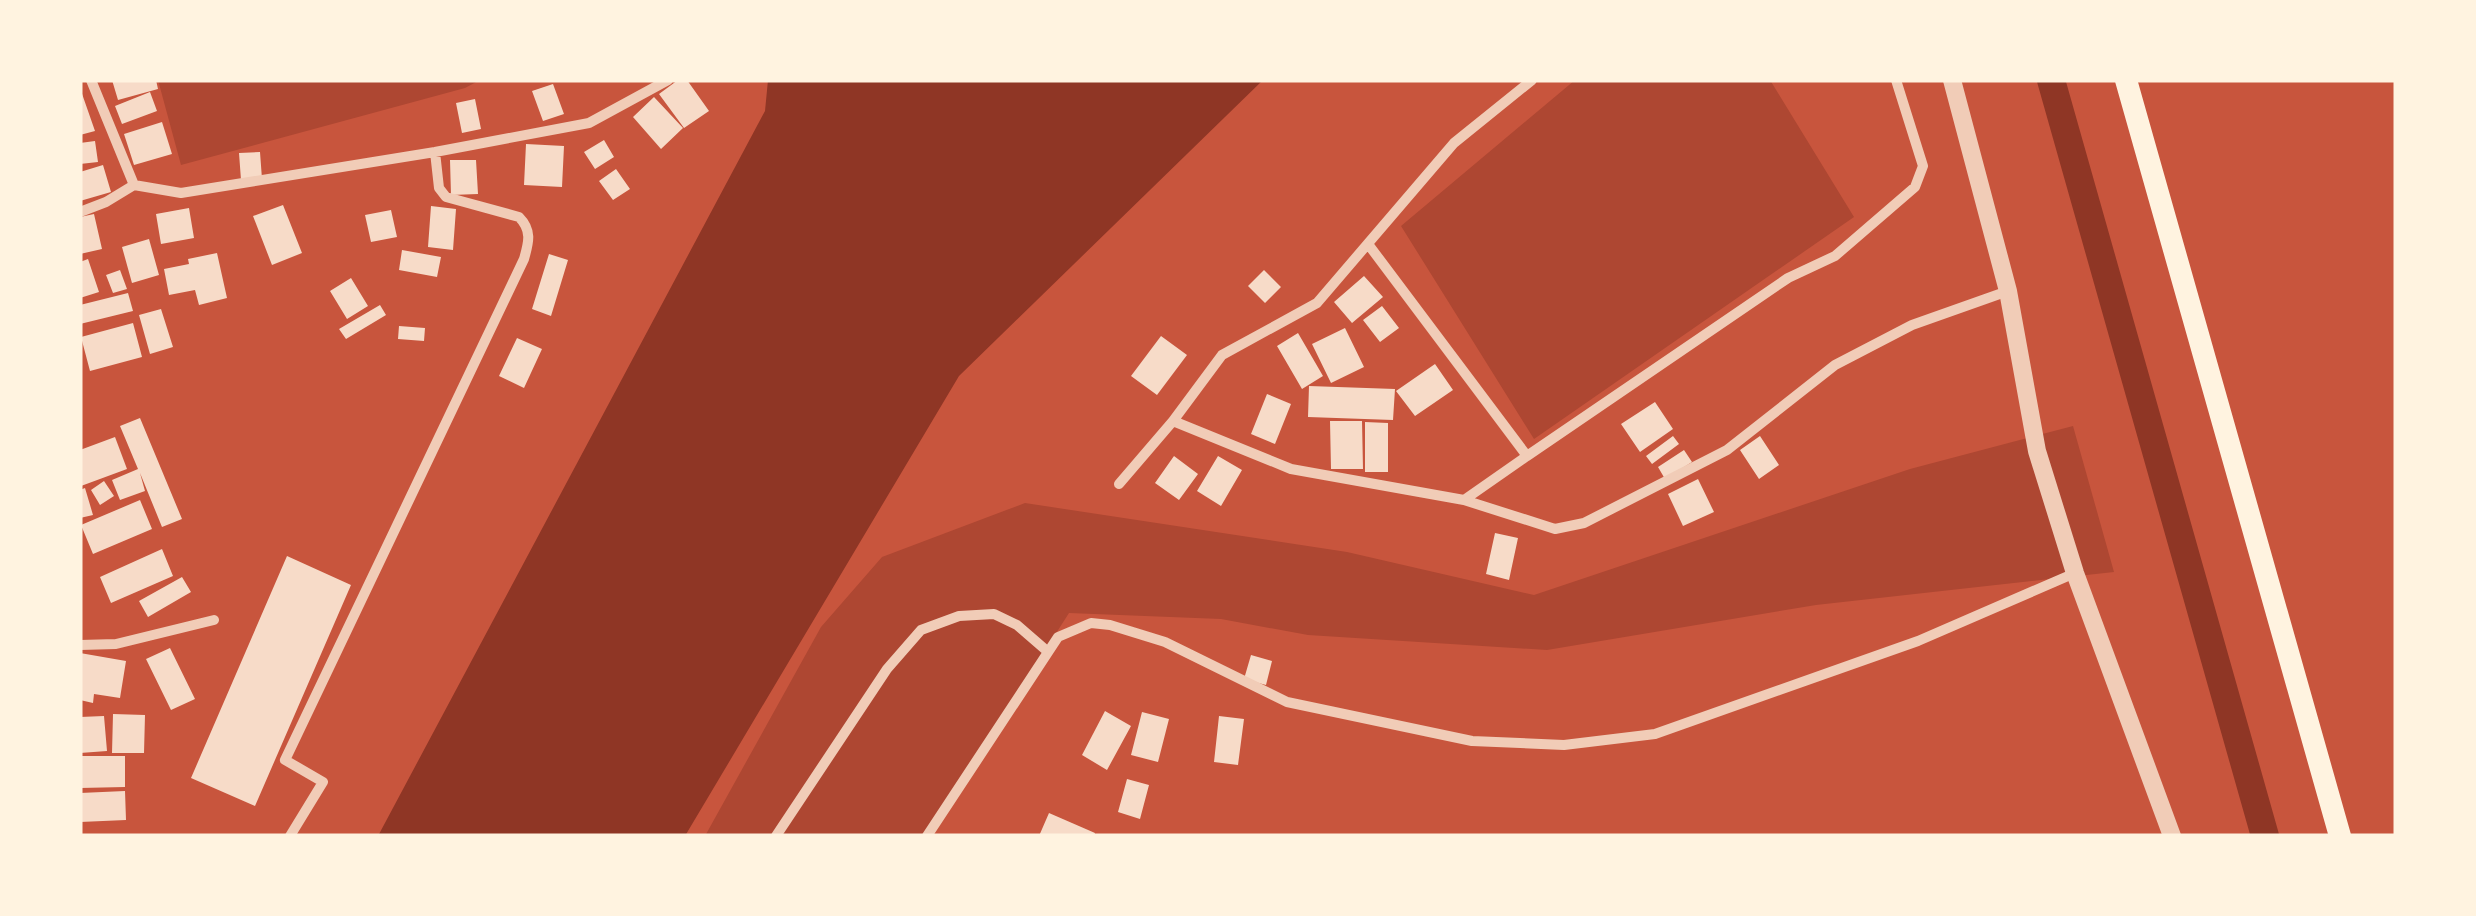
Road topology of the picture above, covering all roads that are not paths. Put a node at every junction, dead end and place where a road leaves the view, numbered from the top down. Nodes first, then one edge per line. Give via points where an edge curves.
1 (91, 80) edge
2 (668, 80) edge
3 (1532, 80) edge
4 (1896, 80) edge
5 (1952, 80) edge
6 (2126, 80) edge
7 (436, 152) junction
8 (134, 185) junction
9 (80, 212) edge
10 (1368, 244) junction
11 (2008, 291) junction
12 (1172, 421) junction
13 (1527, 456) junction
14 (1118, 484) dead end
15 (1464, 500) junction
16 (2075, 573) junction
17 (214, 620) dead end
18 (80, 646) edge
19 (1046, 652) junction
20 (290, 836) edge
21 (776, 836) edge
22 (926, 836) edge
23 (2172, 836) edge
24 (2340, 836) edge

1 - 8 street
2 - 7 street via 589,124
3 - 10 street via 1454,143
4 - 13 street via 1922,166 1914,188 1835,256 1788,278
5 - 11 street
6 - 24 main road
7 - 8 street via 181,193
7 - 20 street via 446,197 519,217 529,242 285,760 323,782
8 - 9 street
10 - 12 street via 1317,303 1222,356
10 - 13 street
11 - 15 street via 1912,325 1835,365 1727,450 1584,522 1555,529
11 - 16 street via 2036,451
12 - 14 street
12 - 15 street via 1291,469
13 - 15 street
16 - 19 street via 1918,641 1655,734 1564,744 1472,741 1287,702 1165,642 1110,626 1091,623 1058,636
16 - 23 street
17 - 18 street
19 - 21 street via 994,614 959,616 921,630 887,668
19 - 22 street

